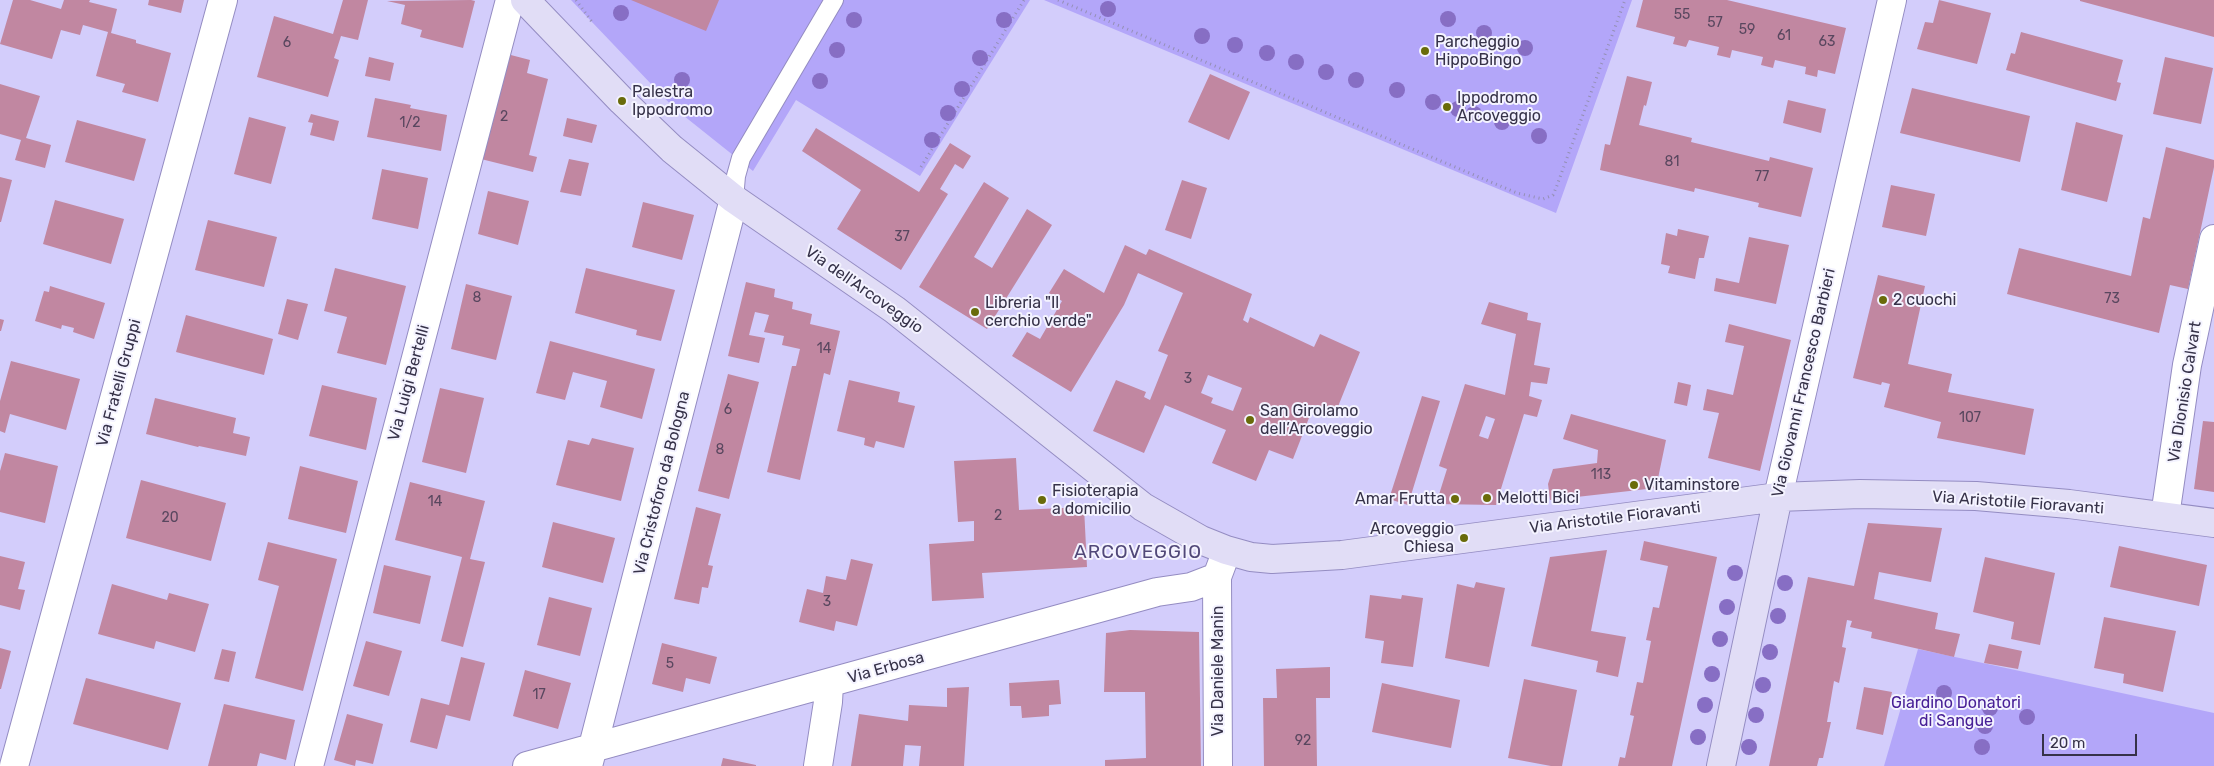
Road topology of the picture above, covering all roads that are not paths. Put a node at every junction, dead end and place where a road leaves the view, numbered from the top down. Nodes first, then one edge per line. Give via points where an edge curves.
1 (223, 0) edge
2 (510, 0) edge
3 (525, 0) edge
4 (834, 0) edge
5 (1892, 0) edge
6 (734, 199) junction
7 (2214, 239) edge
8 (1778, 497) junction
9 (2165, 516) junction
10 (2214, 523) edge
11 (1226, 550) junction
12 (1217, 577) junction
13 (829, 684) junction
14 (590, 757) edge
15 (14, 766) edge
16 (309, 766) edge
17 (527, 766) edge
18 (818, 766) edge
19 (1218, 766) edge
20 (1721, 766) edge

1 - 15 street, Via Fratelli Gruppi
2 - 16 street, Via Luigi Bertelli
3 - 6 street, Via dell'Arcoveggio via 665,142
4 - 6 lane via 741,158
5 - 8 street, Via Giovanni Francesco Barbieri
6 - 11 street, Via dell'Arcoveggio via 895,310 1143,508
6 - 14 street, Via Cristoforo da Bologna
7 - 9 street, Via Dionisio Calvart via 2187,365
8 - 9 street, Via Aristotile Fioravanti via 1860,494 1976,496
8 - 11 street, Via Aristotile Fioravanti via 1342,555 1272,559
8 - 20 street, Via Giovanni Francesco Barbieri
9 - 10 street, Via Aristotile Fioravanti
11 - 12 street
12 - 13 street, Via Erbosa via 1192,587 1157,592
12 - 19 street, Via Daniele Manin
13 - 14 street, Via Erbosa
13 - 18 street
14 - 17 street, Via Erbosa

